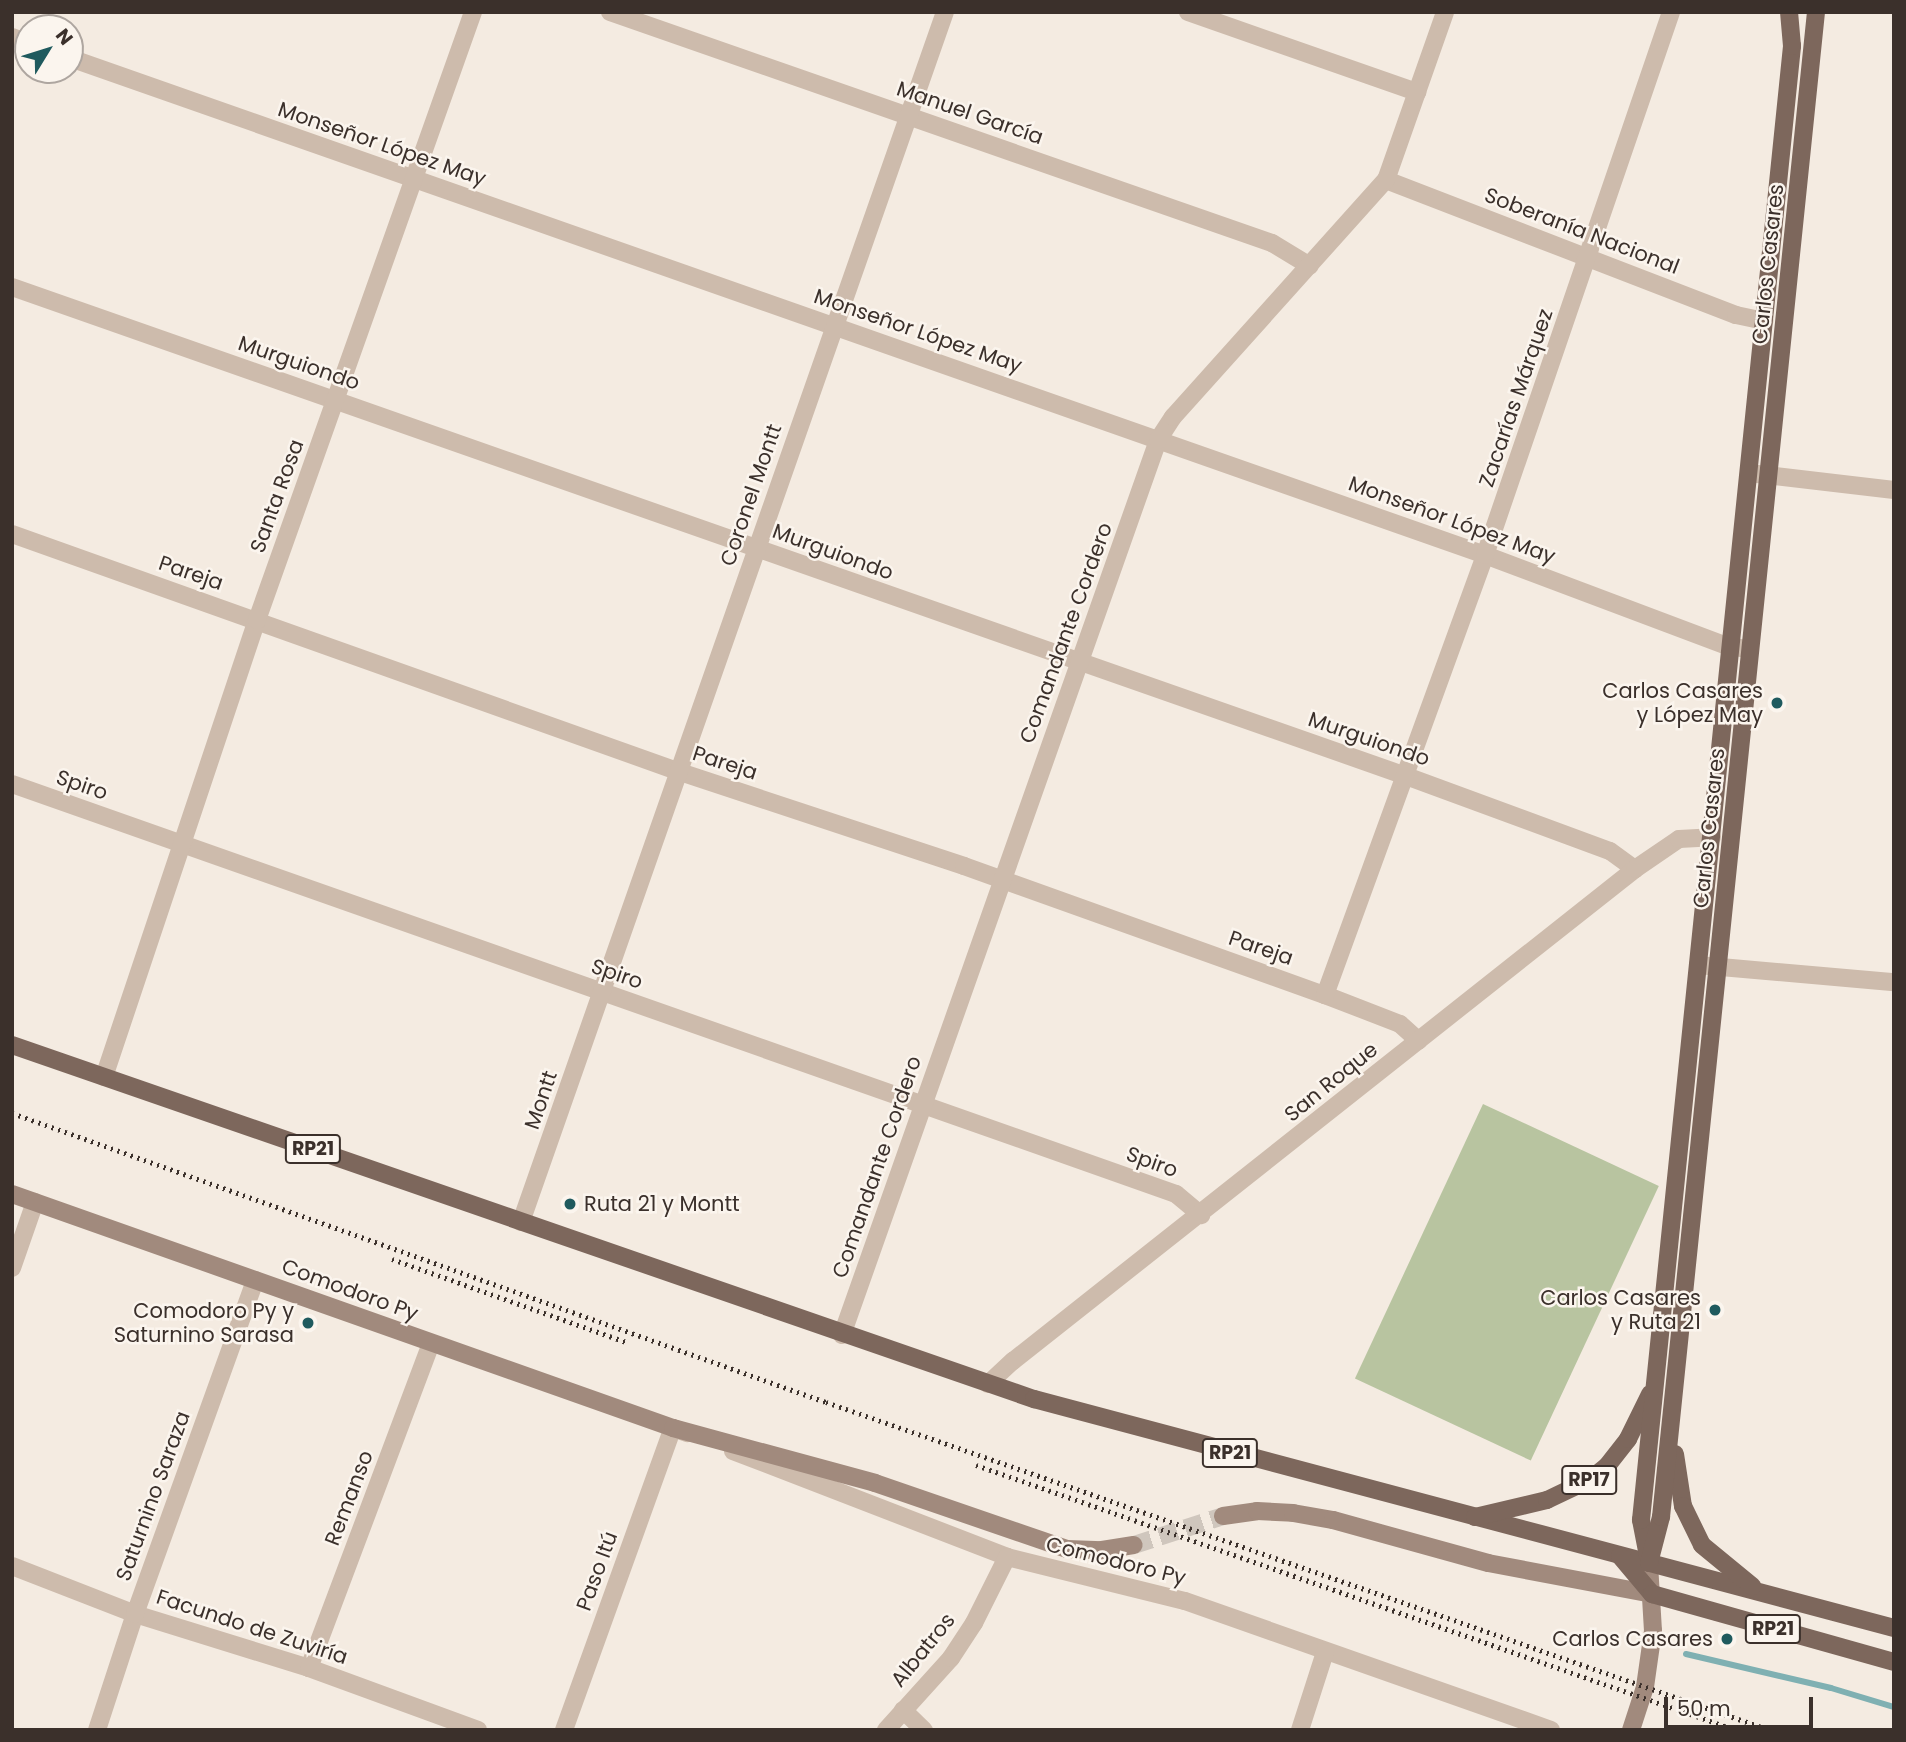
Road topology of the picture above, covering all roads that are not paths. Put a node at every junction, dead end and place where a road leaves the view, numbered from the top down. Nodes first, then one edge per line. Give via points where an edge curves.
1 (473, 12) edge
2 (610, 12) edge
3 (945, 12) edge
4 (1188, 12) edge
5 (1445, 12) edge
6 (1671, 12) edge
7 (1789, 12) edge
8 (1816, 12) edge
9 (84, 63) edge
10 (1417, 92) junction
11 (909, 117) junction
12 (414, 179) junction
13 (1386, 180) junction
14 (1589, 258) junction
15 (1310, 266) junction
16 (12, 287) edge
17 (1763, 321) junction
18 (835, 326) junction
19 (336, 400) junction
20 (1158, 440) junction
21 (1749, 473) junction
22 (1769, 477) junction
23 (1894, 490) edge
24 (12, 534) edge
25 (756, 548) junction
26 (1485, 555) junction
27 (257, 620) junction
28 (1741, 648) junction
29 (1080, 663) junction
30 (681, 772) junction
31 (1406, 776) junction
32 (12, 784) edge
33 (1712, 837) junction
34 (183, 844) junction
35 (1634, 869) junction
36 (1002, 880) junction
37 (1698, 965) junction
38 (1718, 967) junction
39 (1894, 982) edge
40 (602, 993) junction
41 (1325, 995) junction
42 (1419, 1041) junction
43 (12, 1045) edge
44 (104, 1077) junction
45 (923, 1104) junction
46 (12, 1194) edge
47 (35, 1202) junction
48 (1201, 1215) junction
49 (521, 1222) junction
50 (12, 1268) edge
51 (254, 1280) junction
52 (842, 1335) junction
53 (431, 1343) junction
54 (1656, 1381) junction
55 (988, 1384) junction
56 (1673, 1391) junction
57 (673, 1427) junction
58 (1223, 1517) tunnel mouth
59 (1473, 1517) junction
60 (1134, 1545) tunnel mouth
61 (1620, 1556) junction
62 (1007, 1557) junction
63 (1649, 1563) junction
64 (12, 1566) edge
65 (1761, 1593) junction
66 (1652, 1594) junction
67 (135, 1614) junction
68 (1894, 1628) edge
69 (1325, 1652) junction
70 (1894, 1662) edge
71 (309, 1668) junction
72 (903, 1710) junction
73 (97, 1730) edge
74 (478, 1730) edge
75 (564, 1730) edge
76 (886, 1730) edge
77 (924, 1730) edge
78 (1300, 1730) edge
79 (1552, 1730) edge
80 (1631, 1730) edge

1 - 12 street, Santa Rosa
2 - 11 street, Manuel García
3 - 11 street, Coronel Montt
4 - 10 street
5 - 10 street, Comandante Cordero
6 - 14 street, Zacarías Márquez
7 - 17 main road, Carlos Casares / RP17 via 1792,46
8 - 22 main road, Carlos Casares / RP17
9 - 12 street, Monseñor López May
10 - 13 street, Comandante Cordero
11 - 15 street, Manuel García via 1272,243
11 - 18 street, Coronel Montt
12 - 18 street, Monseñor López May
12 - 19 street, Santa Rosa
13 - 14 street, Soberanía Nacional
13 - 15 street, Comandante Cordero
14 - 17 street, Soberanía Nacional via 1736,315
14 - 26 street, Zacarías Márquez
15 - 20 street, Comandante Cordero via 1172,417
16 - 19 street, Murguiondo
17 - 21 main road, Carlos Casares / RP17
18 - 20 street, Monseñor López May
18 - 25 street, Coronel Montt
19 - 25 street, Murguiondo
19 - 27 street, Santa Rosa
20 - 26 street, Monseñor López May
20 - 29 street, Comandante Cordero
21 - 22 street
21 - 28 main road, Carlos Casares / RP17
22 - 23 street
22 - 28 main road, Carlos Casares / RP17
24 - 27 street, Pareja
25 - 29 street, Murguiondo
25 - 30 street, Coronel Montt
26 - 28 street, Monseñor López May
26 - 31 street, Zacarías Márquez
27 - 30 street, Pareja
27 - 34 street, Santa Rosa
28 - 33 main road, Carlos Casares / RP17
28 - 38 main road, Carlos Casares / RP17
29 - 31 street, Murguiondo
29 - 36 street, Comandante Cordero
30 - 36 street, Pareja
30 - 40 street, Coronel Montt
31 - 35 street, Murguiondo via 1610,851
31 - 41 street, Zacarías Márquez
32 - 34 street, Spiro
33 - 35 street, San Roque via 1679,839
33 - 37 main road, Carlos Casares / RP17
34 - 40 street, Spiro
34 - 44 street, Santa Rosa
35 - 42 street, San Roque
36 - 41 street, Pareja
36 - 45 street, Comandante Cordero
37 - 38 street
37 - 54 main road, Carlos Casares / RP17
38 - 39 street
38 - 56 main road, Carlos Casares / RP17
40 - 45 street, Spiro
40 - 49 street, Montt
41 - 42 street, Pareja via 1400,1024
42 - 48 street, San Roque
43 - 44 main road, RP21
44 - 49 main road, RP21
45 - 48 street, Spiro via 1175,1194
45 - 52 street, Comandante Cordero
46 - 47 main road, Comodoro Py
47 - 50 street
47 - 51 main road, Comodoro Py
48 - 55 street, San Roque
49 - 52 main road, RP21
51 - 53 main road, Comodoro Py
51 - 67 street, Saturnino Saraza
52 - 55 main road, RP21
53 - 57 main road, Comodoro Py
53 - 71 street, Remanso
54 - 59 main road, RP17 via 1628,1439 1591,1479 1560,1495
54 - 63 main road, Carlos Casares / RP17 via 1641,1520
55 - 59 main road, RP21
56 - 63 main road, Carlos Casares / RP17 via 1661,1517
56 - 65 main road, RP17 via 1678,1485 1687,1515 1702,1545
57 - 60 main road, Comodoro Py via 875,1483 1067,1549
57 - 62 street, Comodoro Py
57 - 75 street, Paso Itú
58 - 66 main road via 1257,1511 1293,1513 1488,1563
59 - 61 main road, RP21
61 - 63 main road, RP21
61 - 66 main road
62 - 69 street, Comodoro Py via 1185,1601
62 - 72 street, Albatros via 951,1658
63 - 65 main road, RP21
63 - 66 main road, Carlos Casares / RP17
64 - 67 street, Facundo de Zuviría
65 - 68 main road, RP21
66 - 70 main road, RP21
66 - 80 main road, Carlos Casares via 1646,1687
67 - 71 street, Facundo de Zuviría
67 - 73 street, Saturnino Saraza
69 - 78 street
69 - 79 street, Comodoro Py
71 - 74 street, Facundo de Zuviría
72 - 76 street, Albatros
72 - 77 street

